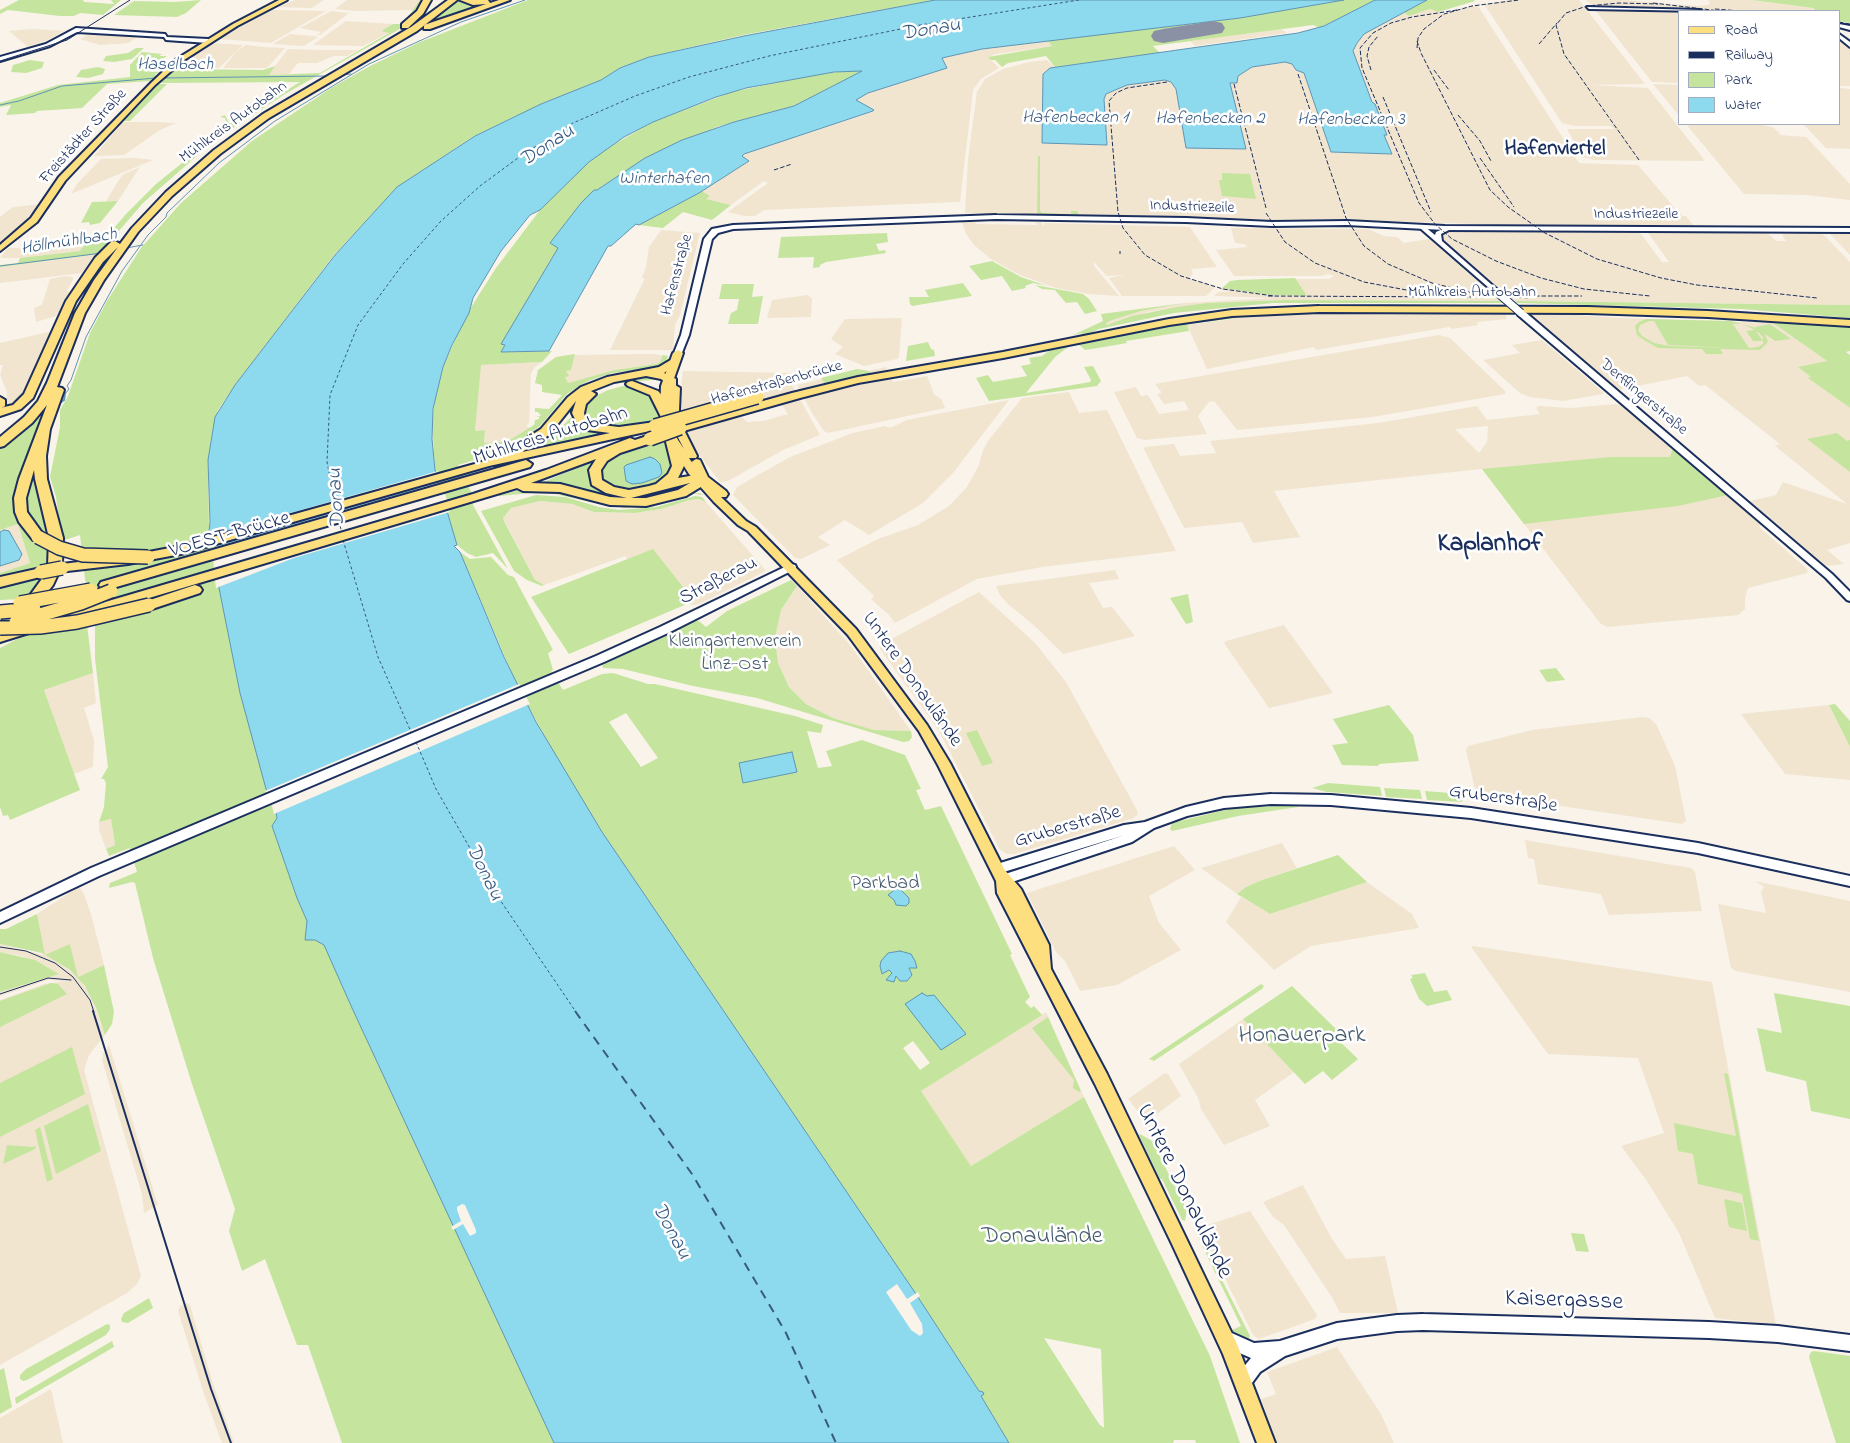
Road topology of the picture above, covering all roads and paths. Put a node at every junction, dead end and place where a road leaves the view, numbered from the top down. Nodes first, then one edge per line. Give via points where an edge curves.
1 (284, 0) edge
2 (427, 0) edge
3 (446, 0) edge
4 (453, 0) edge
5 (464, 0) edge
6 (499, 0) edge
7 (506, 0) edge
8 (1588, 8) dead end
9 (1678, 11) edge
10 (85, 31) junction
11 (1840, 36) edge
12 (208, 41) junction
13 (383, 45) junction
14 (1850, 45) edge
15 (0, 60) edge
16 (778, 226) joint
17 (1422, 227) junction
18 (1449, 228) junction
19 (1850, 230) edge
20 (1439, 242) junction
21 (0, 248) edge
22 (113, 249) junction
23 (1850, 322) edge
24 (1039, 346) junction
25 (912, 367) junction
26 (673, 370) junction
27 (58, 371) junction
28 (633, 380) junction
29 (0, 400) edge
30 (674, 401) joint
31 (0, 406) edge
32 (0, 412) edge
33 (665, 416) junction
34 (44, 429) junction
35 (650, 431) junction
36 (0, 435) edge
37 (631, 437) junction
38 (671, 438) junction
39 (0, 443) edge
40 (696, 462) junction
41 (487, 463) junction
42 (701, 480) junction
43 (469, 484) junction
44 (659, 488) junction
45 (682, 493) junction
46 (720, 497) junction
47 (311, 546) junction
48 (148, 557) junction
49 (792, 569) junction
50 (0, 582) edge
51 (111, 591) junction
52 (1850, 598) edge
53 (0, 604) edge
54 (0, 612) edge
55 (0, 627) edge
56 (664, 630) joint
57 (0, 635) edge
58 (556, 678) joint
59 (1000, 874) junction
60 (1850, 881) edge
61 (0, 918) edge
62 (1225, 1338) junction
63 (1850, 1343) edge
64 (1281, 1349) junction
65 (1243, 1380) junction
66 (1266, 1443) edge

1 - 12 main road, Freistädter Straße
2 - 13 highway via 414,19
3 - 13 highway, Mühlkreis Autobahn
4 - 13 highway, Mühlkreis Autobahn via 424,23
5 - 6 highway via 478,3
7 - 13 highway
8 - 9 street
10 - 12 street
10 - 15 street via 54,46
10 - 15 street via 76,30 48,45
11 - 14 street
12 - 21 main road, Freistädter Straße via 159,78 62,180 34,220
13 - 22 highway, Mühlkreis Autobahn via 262,114 210,151 158,197
16 - 17 main road, Industriezeile via 961,218 1267,227
16 - 26 main road, Hafenstraße via 728,224 716,226 704,234
17 - 18 main road, Industriezeile
17 - 20 street, Derfflingerstraße
18 - 19 main road, Industriezeile
18 - 20 street via 1438,233
20 - 52 street, Derfflingerstraße, bridge via 1829,576
22 - 27 highway, Mühlkreis Autobahn via 83,309
22 - 32 highway via 89,272 67,308 29,396 17,407
22 - 36 highway, Mühlkreis Autobahn via 87,284 69,317 38,393 21,416
23 - 24 highway, Mühlkreis Autobahn via 1635,311 1319,309 1208,316
23 - 24 highway, Mühlkreis Autobahn via 1733,311 1626,307 1318,305 1218,311 1112,328
24 - 25 highway
25 - 35 highway, Hafenstraßenbrücke, bridge via 825,387 680,428
25 - 35 highway, Hafenstraßenbrücke, bridge via 801,386
26 - 28 highway
26 - 28 highway via 662,370
26 - 30 highway via 670,394
26 - 33 main road, Hafenstraße via 664,393
27 - 34 highway via 58,389
27 - 39 highway, Mühlkreis Autobahn via 40,406
28 - 33 highway via 656,395
28 - 35 highway via 591,393 581,403 579,416 588,425 605,430
28 - 41 highway via 603,382 585,389 572,399 545,432 520,449
29 - 31 main road
30 - 40 main road via 676,424
33 - 38 main road, Hafenstraße
34 - 48 highway, bridge via 20,498 24,519 38,537 83,555
34 - 57 highway via 41,479 56,538 55,563 48,582 37,597
35 - 37 highway, Mühlkreis Autobahn
35 - 44 highway via 607,455 598,464 594,476 601,486 618,493
37 - 41 highway
37 - 43 highway, Mühlkreis Autobahn
37 - 43 highway via 550,473
38 - 42 main road, Hafenstraße
38 - 44 highway via 678,466 672,478
40 - 42 highway
40 - 46 main road
41 - 43 highway
42 - 44 highway via 684,480
42 - 45 highway
42 - 46 highway
43 - 45 highway via 507,490 538,486 560,488 620,502 646,502
43 - 47 highway
43 - 48 highway
43 - 51 highway, VOEST-Brücke
43 - 53 highway, VOEST-Brücke, bridge via 73,594
45 - 46 highway via 702,492
46 - 49 main road via 742,523
47 - 55 highway, bridge via 193,591 128,611 65,624
47 - 57 highway, bridge
48 - 50 highway, bridge via 41,572
49 - 56 main road, Straßerau
49 - 59 main road, Untere Donaulände via 857,638 923,728
51 - 54 highway, VOEST-Brücke, bridge via 47,607
51 - 55 highway, bridge
56 - 58 main road
58 - 61 main road via 95,872
59 - 60 main road, Gruberstraße via 1124,830 1186,812 1224,803 1271,799 1332,800 1471,813 1698,848
59 - 62 main road, Untere Donaulände via 1004,893 1104,1083
62 - 64 main road via 1254,1351
62 - 65 main road, Untere Donaulände
63 - 64 main road, Kaisergasse via 1709,1330 1423,1322 1357,1327
64 - 65 main road via 1254,1366
65 - 66 main road, Untere Donaulände

